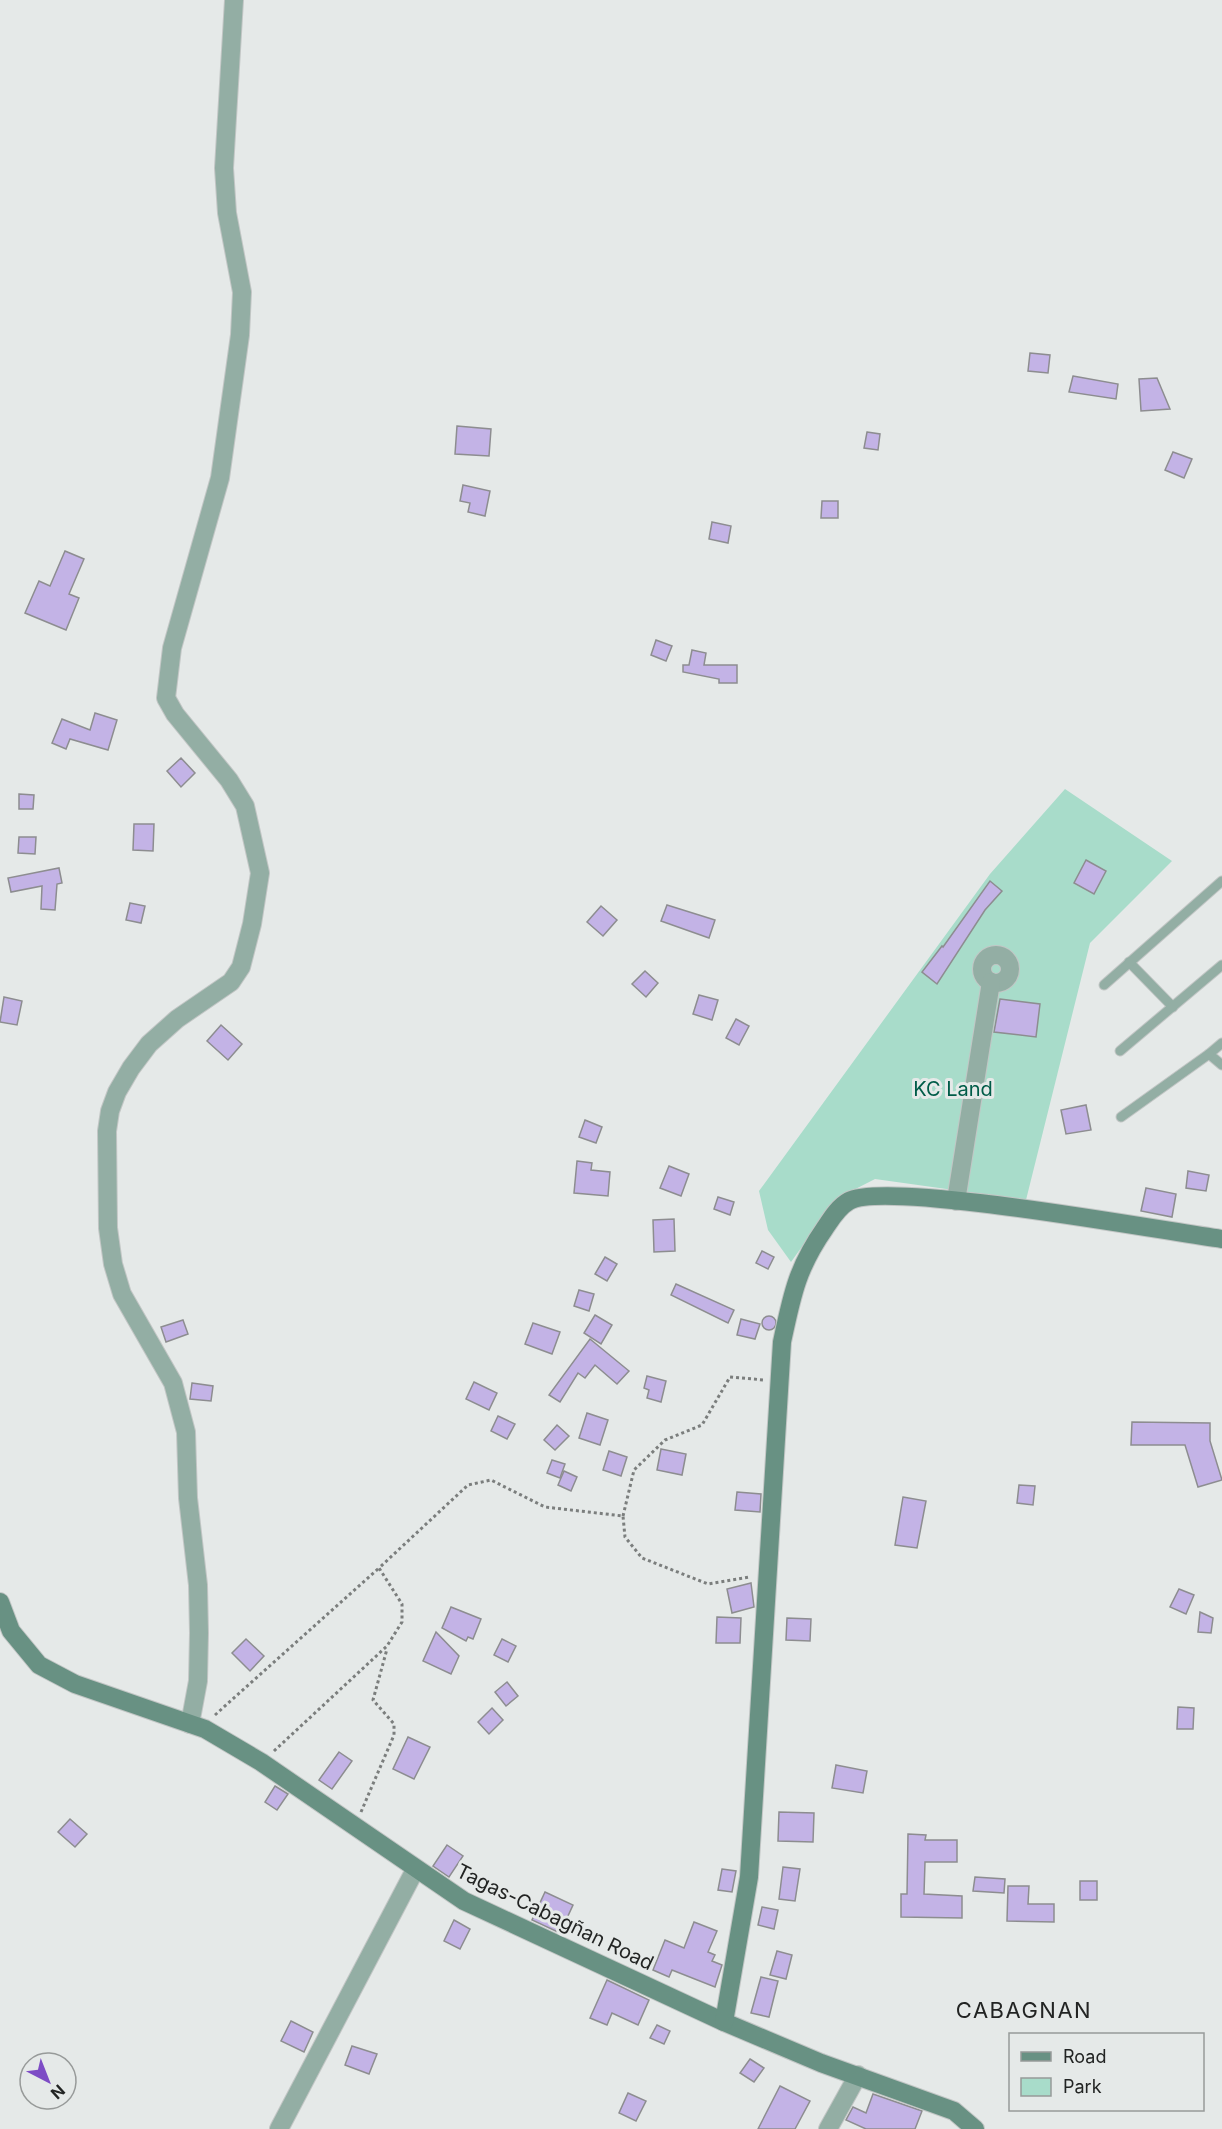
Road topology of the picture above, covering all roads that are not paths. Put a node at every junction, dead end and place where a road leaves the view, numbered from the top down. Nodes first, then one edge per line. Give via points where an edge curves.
1 (234, 0) edge
2 (1222, 882) edge
3 (1129, 962) junction
4 (1222, 965) edge
5 (991, 982) dead end
6 (1104, 985) dead end
7 (1173, 1007) junction
8 (1222, 1043) edge
9 (1120, 1051) dead end
10 (1209, 1053) junction
11 (1222, 1065) edge
12 (1121, 1117) dead end
13 (956, 1201) junction
14 (1222, 1239) edge
15 (0, 1602) edge
16 (195, 1726) junction
17 (415, 1870) junction
18 (723, 2022) junction
19 (858, 2075) junction
20 (279, 2129) edge
21 (828, 2129) edge
22 (975, 2129) edge

1 - 16 street via 224,168 227,213 242,292 240,335 220,478 172,648 166,698 230,780 245,806 260,873 241,967 231,982 177,1019 149,1044 117,1092 107,1131 108,1228 113,1264 122,1294 172,1383 186,1432 188,1498 198,1585
2 - 3 lane
3 - 6 lane
3 - 7 lane
4 - 7 lane
5 - 13 street
7 - 9 lane
8 - 10 lane
10 - 11 lane
10 - 12 lane
13 - 14 street
13 - 18 street via 868,1195 848,1202 809,1251 795,1282 782,1342 749,1877
15 - 16 street, Tagas-Cabagñan Road via 11,1631 39,1665 75,1684
16 - 17 street, Tagas-Cabagñan Road via 261,1762
17 - 18 street, Tagas-Cabagñan Road via 464,1901
17 - 20 street
18 - 19 street, Tagas-Cabagñan Road
19 - 21 street
19 - 22 street, Tagas-Cabagñan Road via 954,2111

